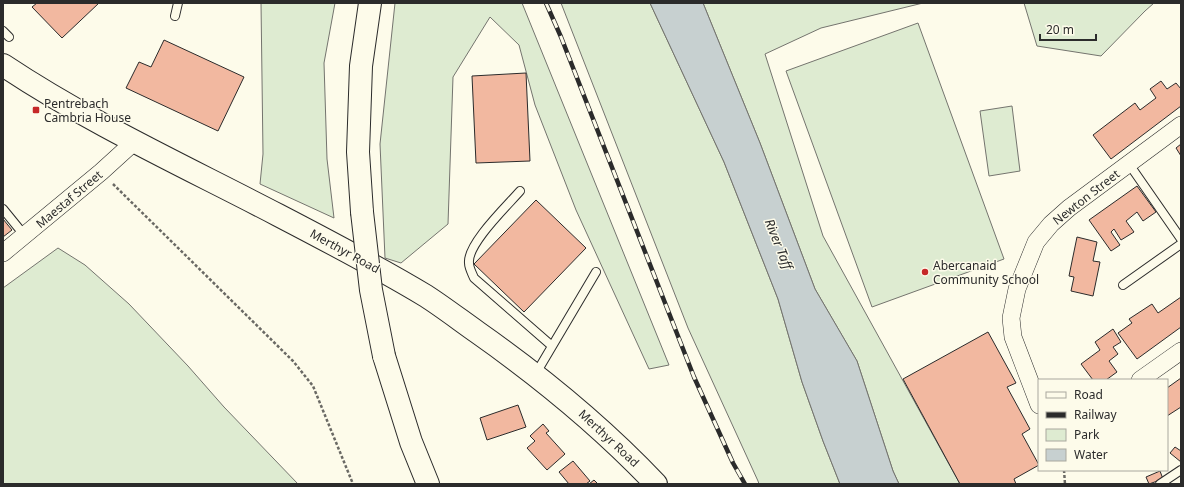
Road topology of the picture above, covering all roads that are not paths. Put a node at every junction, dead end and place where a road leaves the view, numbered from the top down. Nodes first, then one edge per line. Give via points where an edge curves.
1 (178, 3) edge
2 (370, 3) edge
3 (175, 16) dead end
4 (3, 65) edge
5 (1181, 125) edge
6 (134, 142) junction
7 (1129, 164) junction
8 (520, 191) dead end
9 (3, 209) edge
10 (25, 236) junction
11 (1181, 239) edge
12 (1181, 244) edge
13 (3, 253) edge
14 (596, 272) dead end
15 (1123, 285) dead end
16 (552, 346) junction
17 (1181, 351) edge
18 (535, 375) junction
19 (1141, 379) edge
20 (1038, 402) edge
21 (1181, 470) edge
22 (428, 484) edge
23 (656, 484) edge
24 (1160, 484) edge

1 - 3 lane
2 - 22 main road, bridge via 361,66 358,152 371,290 384,356 411,442
4 - 6 main road, Merthyr Road
5 - 7 street, Newton Street
6 - 10 street, Maestaf Street
6 - 18 main road, Merthyr Road via 278,214 426,297
7 - 11 lane
7 - 20 street, Newton Street via 1051,224 1036,242 1017,290 1011,318 1012,328
8 - 16 lane via 476,242 468,262 474,278
9 - 10 lane
10 - 13 street, Maestaf Street
12 - 15 lane
14 - 16 lane
16 - 18 lane
17 - 19 street
18 - 23 main road, Merthyr Road via 634,460
21 - 24 lane

